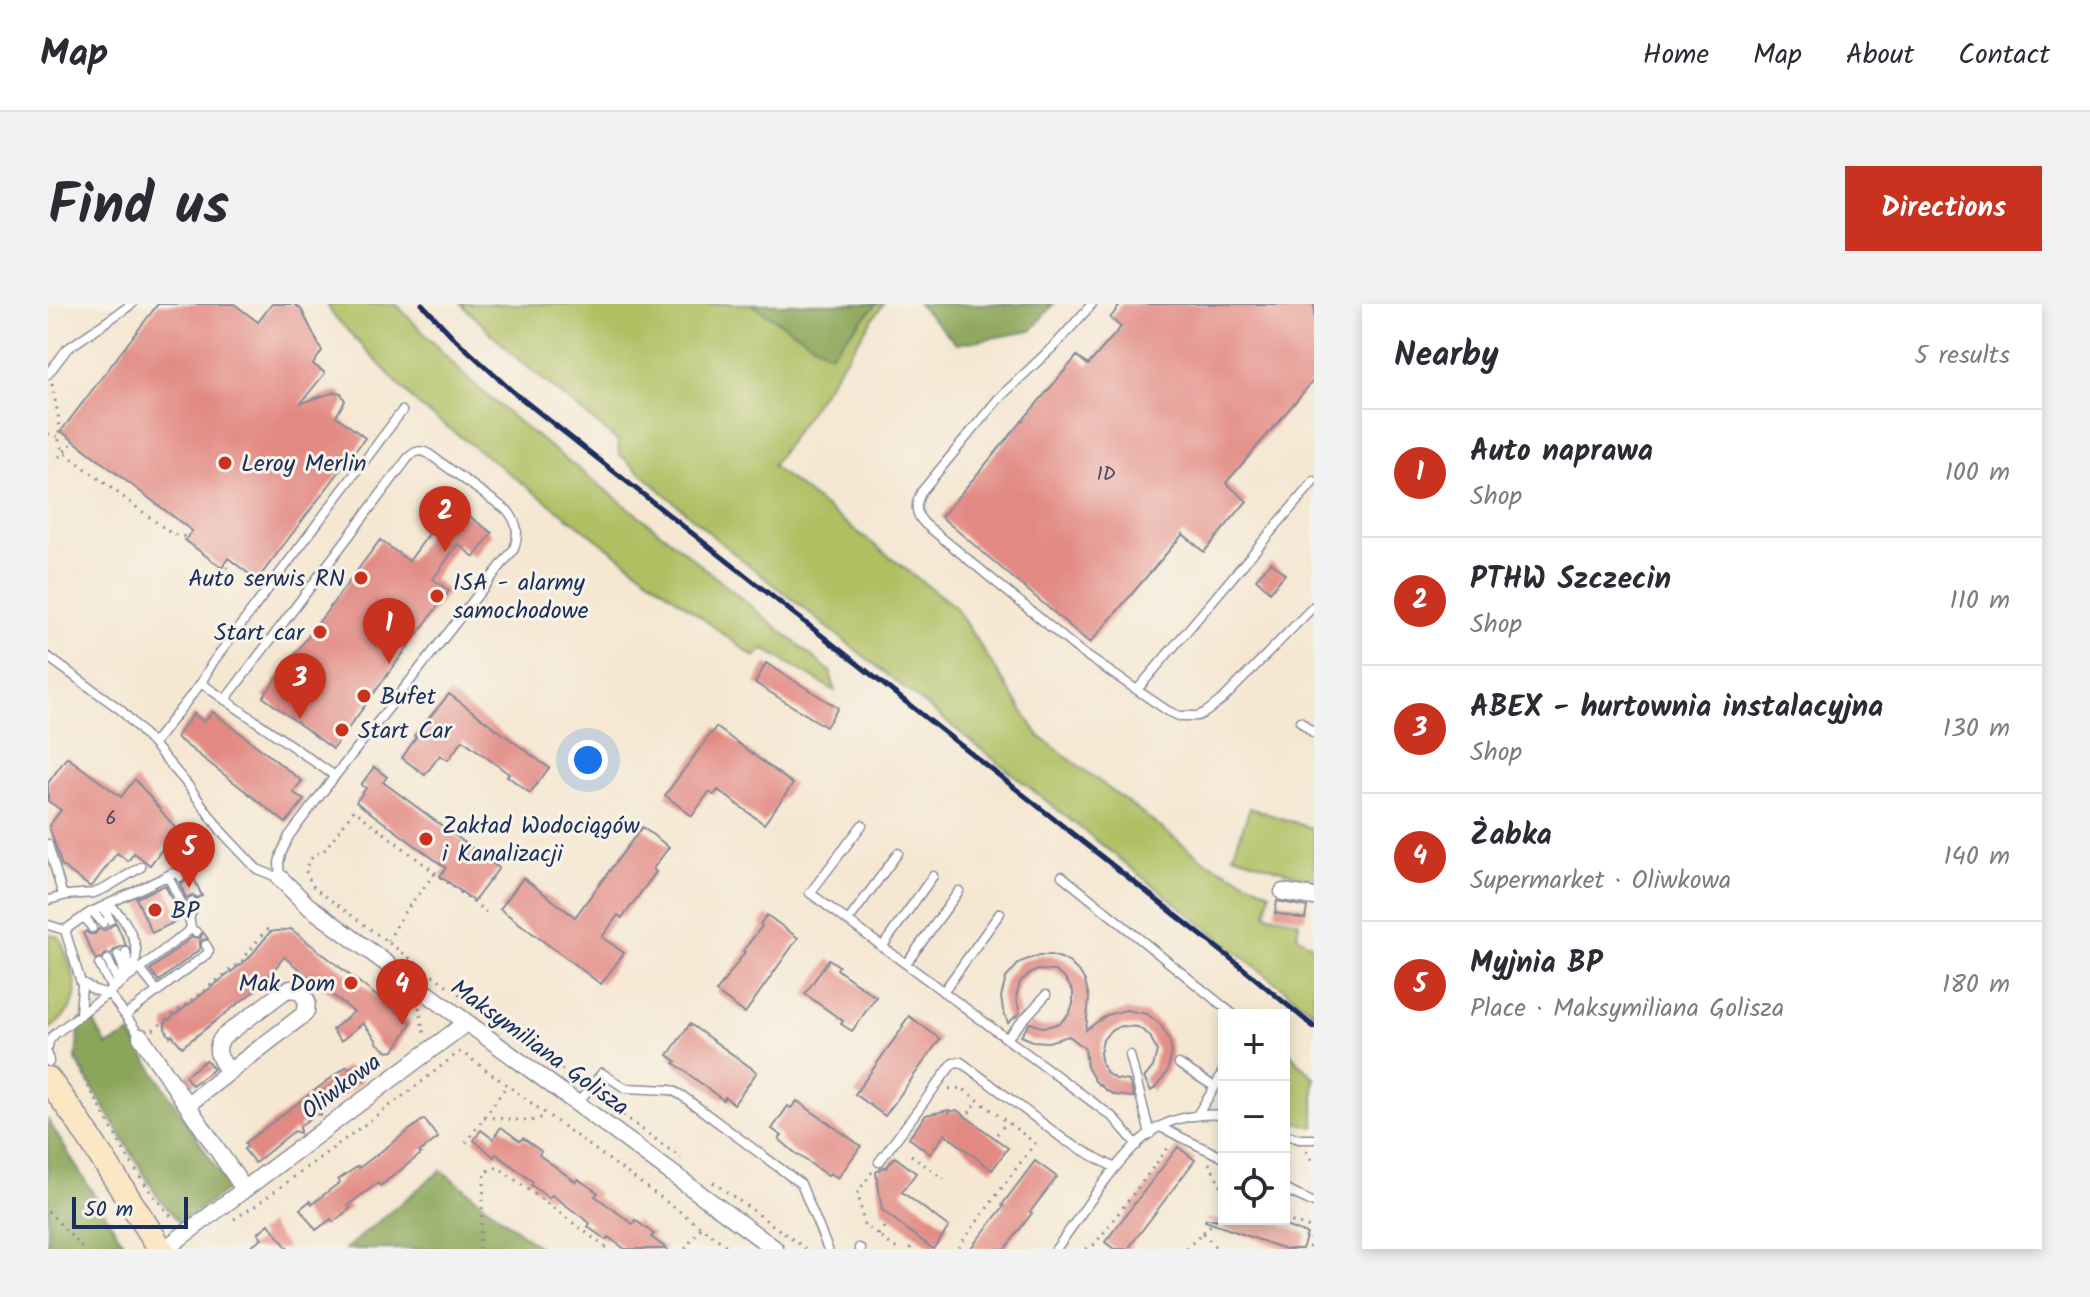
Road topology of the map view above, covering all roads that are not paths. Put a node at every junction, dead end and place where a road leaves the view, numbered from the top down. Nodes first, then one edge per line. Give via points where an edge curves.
1 (132, 304) edge
2 (1092, 304) edge
3 (48, 374) edge
4 (402, 411) dead end
5 (1314, 481) edge
6 (1314, 606) edge
7 (48, 657) edge
8 (201, 683) junction
9 (1137, 690) junction
10 (225, 700) junction
11 (1300, 721) dead end
12 (1314, 733) edge
13 (153, 744) junction
14 (335, 776) junction
15 (862, 825) dead end
16 (48, 844) edge
17 (898, 853) dead end
18 (141, 867) dead end
19 (933, 876) dead end
20 (1062, 876) dead end
21 (165, 877) junction
22 (180, 877) dead end
23 (280, 878) junction
24 (959, 891) dead end
25 (1283, 892) dead end
26 (63, 896) junction
27 (1314, 897) edge
28 (48, 900) edge
29 (192, 902) dead end
30 (99, 908) junction
31 (1000, 913) dead end
32 (189, 918) junction
33 (78, 921) junction
34 (848, 921) junction
35 (106, 922) dead end
36 (48, 925) edge
37 (65, 930) junction
38 (89, 930) dead end
39 (882, 947) junction
40 (203, 952) dead end
41 (122, 954) dead end
42 (104, 962) dead end
43 (906, 964) junction
44 (140, 969) junction
45 (81, 981) junction
46 (118, 985) junction
47 (158, 992) junction
48 (943, 992) junction
49 (1046, 995) dead end
50 (1227, 1009) edge
51 (126, 1015) junction
52 (78, 1016) junction
53 (466, 1023) junction
54 (145, 1034) joint
55 (1007, 1038) junction
56 (48, 1047) edge
57 (1130, 1055) dead end
58 (48, 1059) edge
59 (1179, 1064) dead end
60 (229, 1072) junction
61 (48, 1079) edge
62 (1218, 1081) edge
63 (1215, 1087) junction
64 (188, 1104) junction
65 (577, 1104) junction
66 (1197, 1115) junction
67 (1218, 1115) edge
68 (77, 1119) junction
69 (1159, 1127) junction
70 (1150, 1134) junction
71 (1290, 1136) edge
72 (1313, 1139) edge
73 (1137, 1145) junction
74 (1218, 1155) edge
75 (879, 1162) road end
76 (1115, 1168) junction
77 (244, 1189) junction
78 (1290, 1192) edge
79 (1314, 1203) edge
80 (163, 1249) edge
81 (775, 1249) edge
82 (828, 1249) edge
83 (1056, 1249) edge

1 - 3 lane via 67,349
2 - 9 lane via 977,425 922,491 917,514 1081,652
4 - 8 lane
5 - 9 lane
6 - 9 lane via 1224,698 1198,716 1179,716
7 - 13 lane via 121,710
8 - 10 lane
8 - 13 lane
10 - 14 lane
10 - 14 lane via 408,458 423,450 429,454 508,511 518,536 514,549
11 - 12 lane
13 - 23 lane via 251,863
14 - 23 lane via 284,845
15 - 34 lane via 810,893
16 - 26 lane
17 - 34 lane
18 - 26 lane via 94,893
19 - 39 lane
20 - 50 lane
21 - 22 lane
21 - 30 lane
21 - 32 lane
23 - 53 street, Maksymiliana Golisza via 307,905
24 - 43 lane
25 - 27 street
26 - 28 lane
29 - 32 lane
30 - 33 lane
30 - 35 lane via 106,912
30 - 46 lane via 116,910 136,948
31 - 48 lane
32 - 44 lane via 190,934
33 - 37 lane
33 - 38 lane via 88,921
34 - 39 lane
36 - 37 lane
37 - 45 lane
39 - 43 lane
40 - 47 lane
41 - 46 lane
42 - 46 lane
43 - 48 lane
44 - 46 lane
44 - 47 lane
45 - 46 lane via 94,990
45 - 52 lane
46 - 51 lane
46 - 52 lane
47 - 51 lane
48 - 55 lane
49 - 55 lane
51 - 54 lane
52 - 56 lane via 52,1037
53 - 65 street, Maksymiliana Golisza
53 - 77 street, Oliwkowa
54 - 64 street
55 - 73 lane via 1114,1118
57 - 70 lane
58 - 68 street
59 - 63 lane
60 - 60 street via 218,1054 223,1037 283,992 300,991 306,1011
60 - 64 street
61 - 68 street
62 - 63 lane
63 - 66 lane
64 - 77 street
65 - 81 street, Maksymiliana Golisza
65 - 82 lane via 602,1073 625,1088 681,1095 801,1184
66 - 67 lane
66 - 69 lane
68 - 80 street
69 - 70 lane
69 - 74 lane
70 - 73 lane
71 - 72 lane
73 - 76 lane
75 - 76 lane via 953,1063 961,1062 1066,1141
76 - 83 lane
77 - 80 street, Oliwkowa
78 - 79 lane

